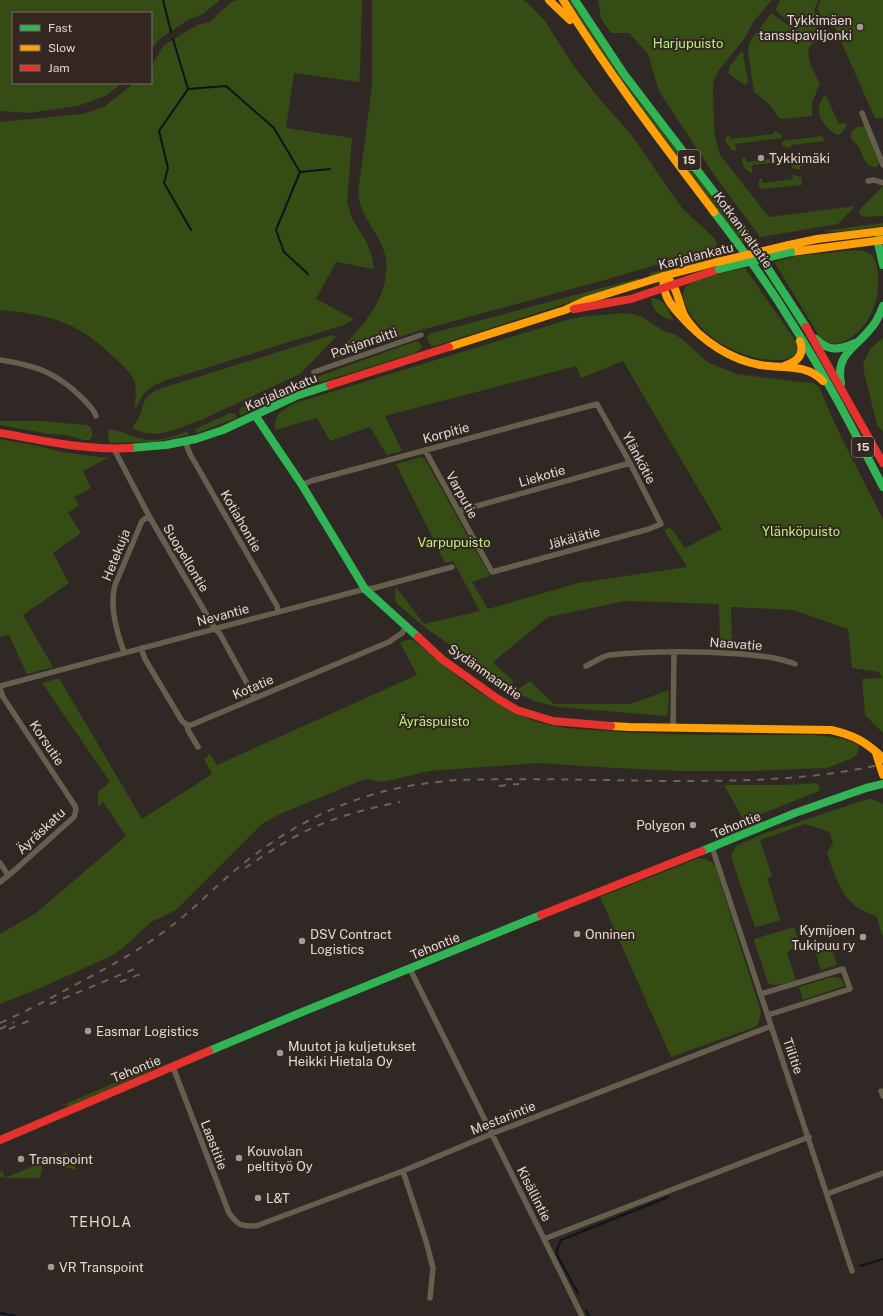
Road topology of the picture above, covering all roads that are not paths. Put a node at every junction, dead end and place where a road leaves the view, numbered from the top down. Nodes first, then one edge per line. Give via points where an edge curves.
1 (549, 0) edge
2 (563, 0) edge
3 (575, 0) edge
4 (580, 30) junction
5 (862, 113) dead end
6 (883, 165) edge
7 (868, 181) dead end
8 (883, 183) edge
9 (882, 232) edge
10 (880, 241) edge
11 (790, 249) junction
12 (883, 265) edge
13 (718, 266) junction
14 (664, 276) junction
15 (672, 285) junction
16 (663, 288) junction
17 (883, 306) edge
18 (565, 310) junction
19 (802, 320) junction
20 (796, 330) junction
21 (421, 335) dead end
22 (700, 336) junction
23 (857, 342) junction
24 (0, 360) edge
25 (776, 367) junction
26 (314, 372) dead end
27 (846, 396) junction
28 (597, 404) joint
29 (842, 408) junction
30 (255, 415) junction
31 (96, 416) dead end
32 (0, 433) edge
33 (185, 441) junction
34 (114, 449) junction
35 (425, 450) junction
36 (630, 463) junction
37 (883, 463) edge
38 (302, 485) junction
39 (883, 487) edge
40 (459, 511) junction
41 (149, 516) junction
42 (661, 524) joint
43 (452, 567) dead end
44 (492, 572) joint
45 (365, 589) junction
46 (278, 612) junction
47 (406, 627) junction
48 (215, 628) junction
49 (141, 648) junction
50 (124, 652) junction
51 (674, 652) junction
52 (795, 664) dead end
53 (586, 666) dead end
54 (0, 687) edge
55 (255, 698) junction
56 (186, 725) junction
57 (673, 729) junction
58 (198, 747) dead end
59 (875, 750) junction
60 (883, 758) edge
61 (883, 775) edge
62 (883, 784) edge
63 (76, 810) joint
64 (712, 847) junction
65 (0, 863) edge
66 (8, 875) junction
67 (0, 882) edge
68 (410, 969) junction
69 (761, 994) junction
70 (768, 1015) junction
71 (771, 1026) junction
72 (173, 1067) junction
73 (491, 1134) junction
74 (809, 1137) junction
75 (0, 1140) edge
76 (403, 1172) junction
77 (883, 1173) edge
78 (827, 1194) junction
79 (242, 1225) joint
80 (544, 1239) junction
81 (852, 1271) dead end
82 (430, 1298) dead end
83 (582, 1316) edge

1 - 4 main road
2 - 4 main road, Kotkan valtatie / 15
3 - 19 main road, Kotkan valtatie / 15 via 629,80 745,233
4 - 20 main road, Kotkan valtatie / 15 via 754,265
5 - 6 street
7 - 8 street
9 - 10 main road
9 - 11 main road, Karjalankatu via 817,239
10 - 11 main road, Karjalankatu
10 - 12 main road via 879,251
11 - 13 main road, Karjalankatu, bridge
13 - 14 main road, Karjalankatu
13 - 15 main road, Karjalankatu
14 - 15 main road
14 - 16 main road
14 - 18 main road, Karjalankatu via 587,300
15 - 16 main road, Karjalankatu
15 - 22 main road via 682,311
16 - 18 main road, Karjalankatu via 614,303
16 - 22 main road via 675,309
17 - 23 main road via 870,329
18 - 30 main road, Karjalankatu via 319,388
19 - 23 main road via 820,343 829,348 840,349
19 - 27 main road, Kotkan valtatie / 15
20 - 25 main road via 802,347 799,359 792,364
20 - 29 main road, Kotkan valtatie / 15
21 - 26 street, Pohjanraitti
22 - 25 main road via 721,351 737,358
23 - 27 main road via 842,360 839,369
24 - 31 street via 35,366 55,376 73,388 94,410
25 - 29 main road via 804,369 815,373 823,380
27 - 37 main road, Kotkan valtatie / 15
28 - 35 street, Korpitie
28 - 36 street, Ylänkötie
29 - 39 main road, Kotkan valtatie / 15
30 - 33 main road, Karjalankatu via 223,430
30 - 38 main road, Sydänmaantie
32 - 34 main road, Karjalankatu
33 - 34 main road, Karjalankatu
33 - 46 street, Kotiahontie
34 - 41 street, Suopellontie
35 - 38 street, Korpitie
35 - 40 street, Varputie
36 - 40 street, Liekotie
36 - 42 street, Ylänkötie
38 - 45 main road, Sydänmaantie
40 - 44 street, Varputie
41 - 48 street, Suopellontie
41 - 50 street, Hetekuja via 142,521 113,595 113,606
42 - 44 street, Jäkälätie
43 - 45 street, Nevantie
45 - 46 street, Nevantie
45 - 47 main road, Sydänmaantie
46 - 48 street, Nevantie
47 - 55 street, Kotatie via 389,642
47 - 57 main road, Sydänmaantie via 443,660 522,712 553,721
48 - 49 street, Nevantie
48 - 55 street, Suopellontie
49 - 50 street, Nevantie
49 - 56 street via 174,709
50 - 54 street, Nevantie
51 - 52 street, Naavatie via 765,656
51 - 53 street, Naavatie via 608,655
51 - 57 street
54 - 63 street, Korsutie via 3,697
55 - 56 street, Kotatie via 195,724
56 - 58 street
57 - 59 main road, Sydänmaantie via 831,730 858,737
59 - 60 main road, Sydänmaantie
59 - 61 main road
62 - 64 main road, Tehontie via 794,813
63 - 66 street, Äyräskatu via 74,817
64 - 68 main road, Tehontie
64 - 69 street, Tiilitie
65 - 66 street
66 - 67 street, Äyräskatu
68 - 72 main road, Tehontie
68 - 73 street, Kisällintie
69 - 70 street, Tiilitie
69 - 70 street via 843,969 850,989
70 - 71 street, Tiilitie
71 - 73 street, Mestarintie
71 - 74 street, Tiilitie
72 - 75 main road, Tehontie
72 - 79 street, Laastitie via 229,1213
73 - 76 street, Mestarintie
73 - 80 street, Kisällintie
74 - 78 street, Tiilitie
74 - 80 street, Kisällintie
76 - 79 street, Mestarintie via 256,1226
76 - 82 street via 433,1268
77 - 78 street
78 - 81 street, Tiilitie
80 - 83 street

